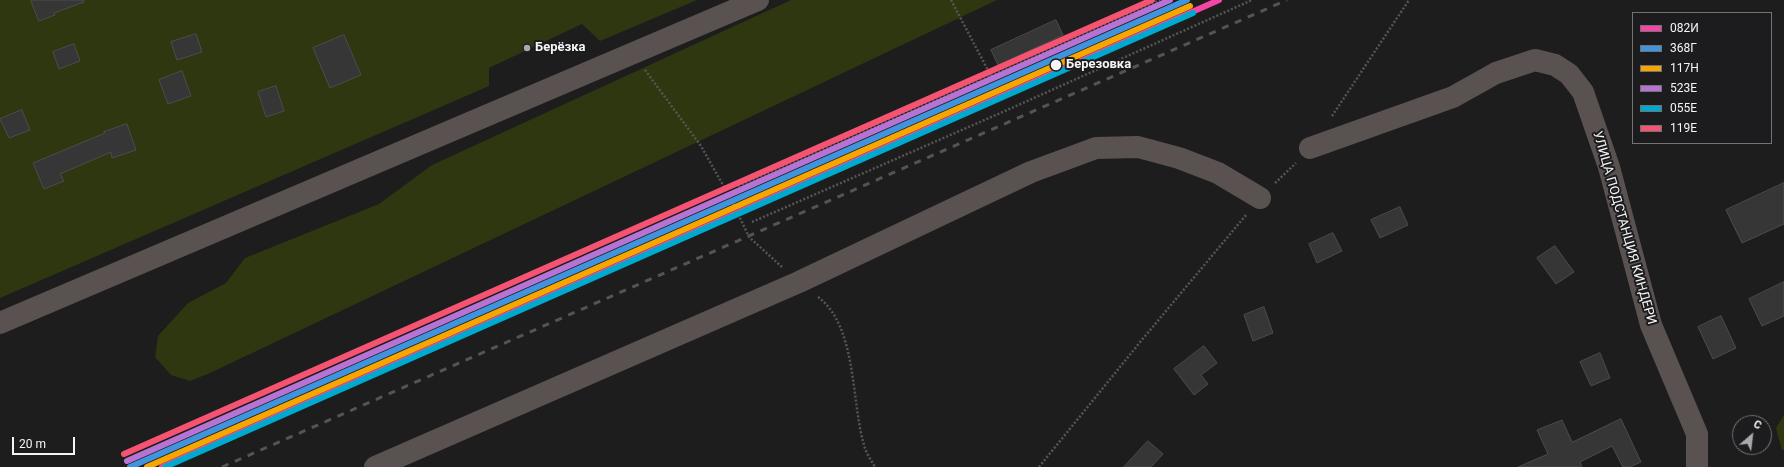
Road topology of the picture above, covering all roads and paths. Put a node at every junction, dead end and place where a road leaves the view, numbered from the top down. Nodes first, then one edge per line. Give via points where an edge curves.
1 (758, 0) edge
2 (951, 0) edge
3 (1160, 0) edge
4 (1252, 0) edge
5 (1408, 0) edge
6 (633, 54) junction
7 (991, 76) junction
8 (1310, 148) junction
9 (738, 186) dead end
10 (1260, 198) junction
11 (752, 222) dead end
12 (799, 282) junction
13 (0, 324) edge
14 (375, 467) edge
15 (875, 467) edge
16 (1039, 467) edge
17 (1697, 467) edge

1 - 6 street
2 - 7 path
3 - 7 path
4 - 11 path
5 - 8 path
6 - 12 path via 701,146 749,237
6 - 13 street
7 - 9 path
8 - 10 path
8 - 17 street, УЛИЦА ПОДСТАНЦИЯ КИНДЕРИ via 1453,97 1496,74 1534,60 1555,66 1569,74 1583,92 1604,152 1651,325 1697,434
10 - 12 street via 1218,173 1179,158 1138,147 1096,148 1031,172
10 - 16 path
12 - 14 street
12 - 15 path via 827,304 845,337 864,446

